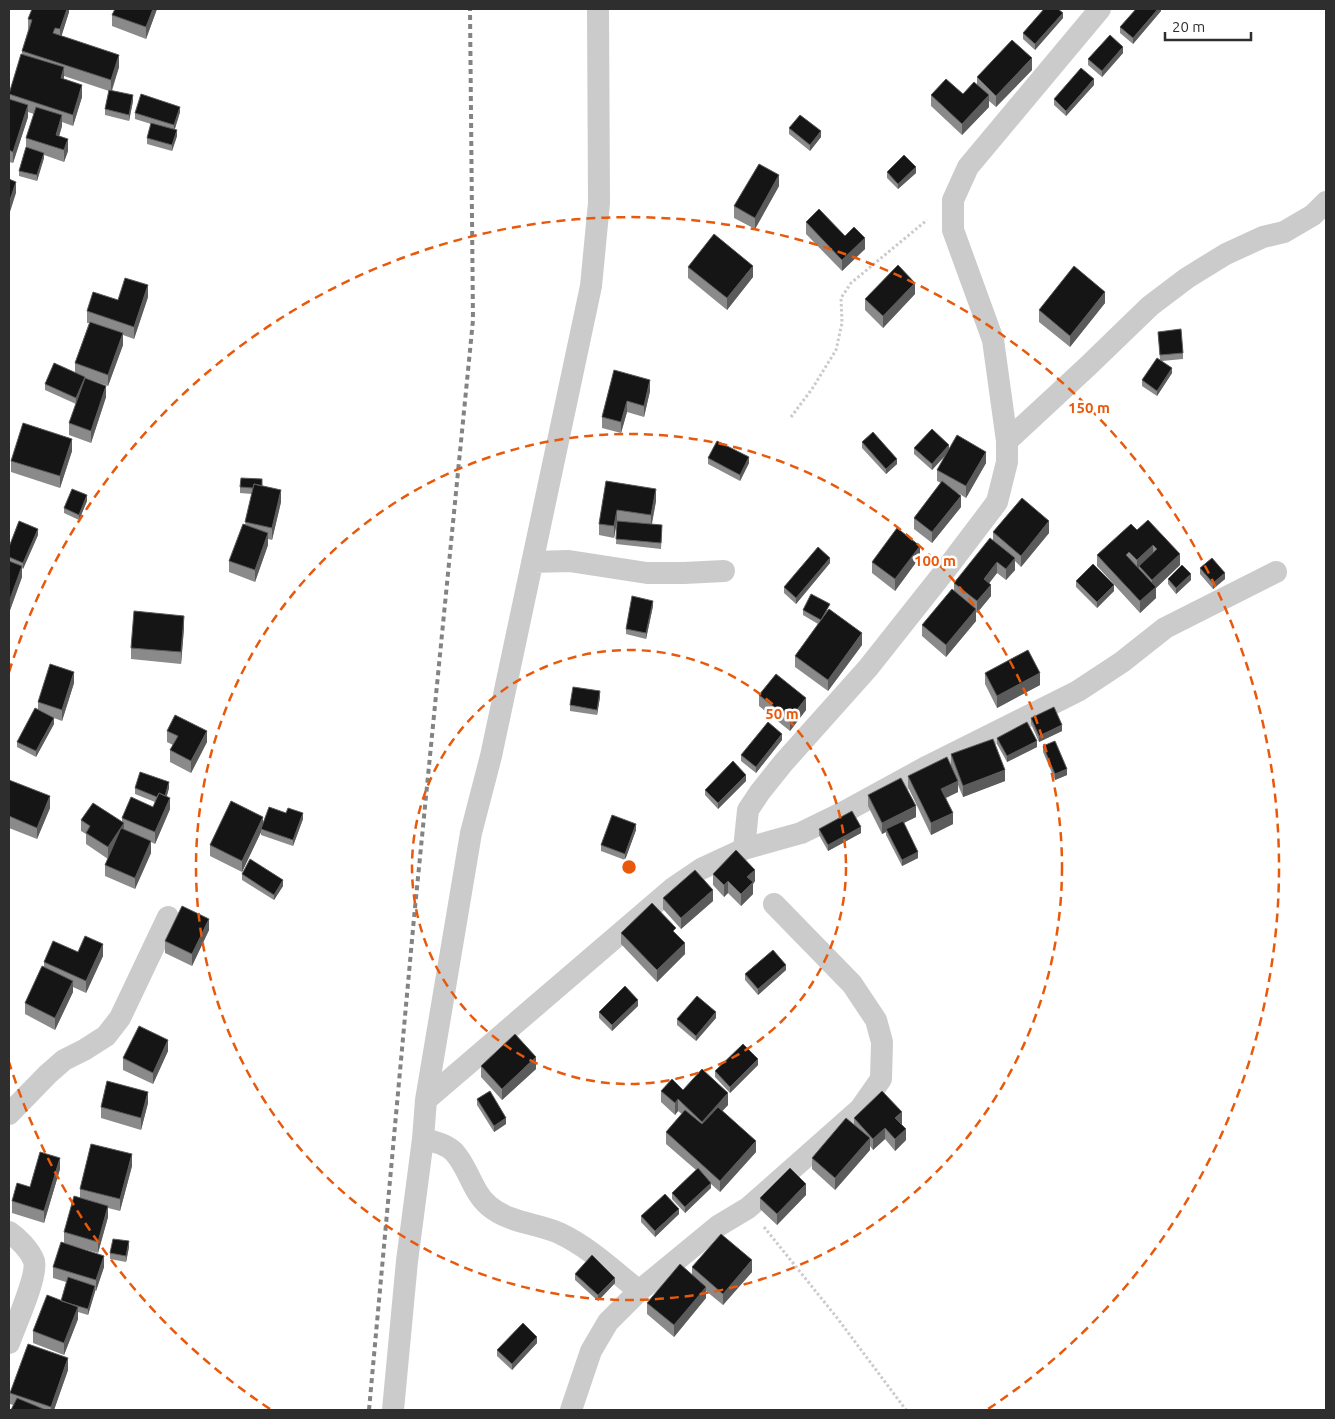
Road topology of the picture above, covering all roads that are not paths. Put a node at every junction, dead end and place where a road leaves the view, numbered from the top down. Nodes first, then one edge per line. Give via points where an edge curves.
1 (598, 9) edge
2 (1100, 9) edge
3 (1326, 202) edge
4 (1007, 441) junction
5 (532, 562) junction
6 (724, 571) dead end
7 (1276, 572) dead end
8 (744, 850) junction
9 (774, 904) dead end
10 (168, 917) dead end
11 (426, 1100) junction
12 (9, 1114) edge
13 (423, 1139) junction
14 (9, 1232) edge
15 (639, 1291) junction
16 (9, 1343) edge
17 (394, 1410) edge
18 (571, 1410) edge

1 - 5 street via 599,203 592,286
2 - 4 street via 968,167 954,200 953,230 993,340
3 - 4 street via 1297,225 1226,254 1180,283 1150,306
4 - 8 street via 1007,462 997,502 868,668 760,792 748,810
5 - 6 street via 569,561 647,573
5 - 11 street via 491,756 471,833
7 - 8 street via 1165,628 1078,691 801,833
8 - 11 street via 701,869 673,888
9 - 15 street via 852,984 876,1020 882,1042 881,1079 860,1109 748,1208 718,1226
10 - 12 street via 120,1018 106,1036 64,1060
11 - 13 street
13 - 15 street via 439,1142 454,1152 476,1191 500,1215 560,1233
13 - 17 street via 407,1260
14 - 16 street via 34,1262 34,1277
15 - 18 street via 608,1322 591,1351

